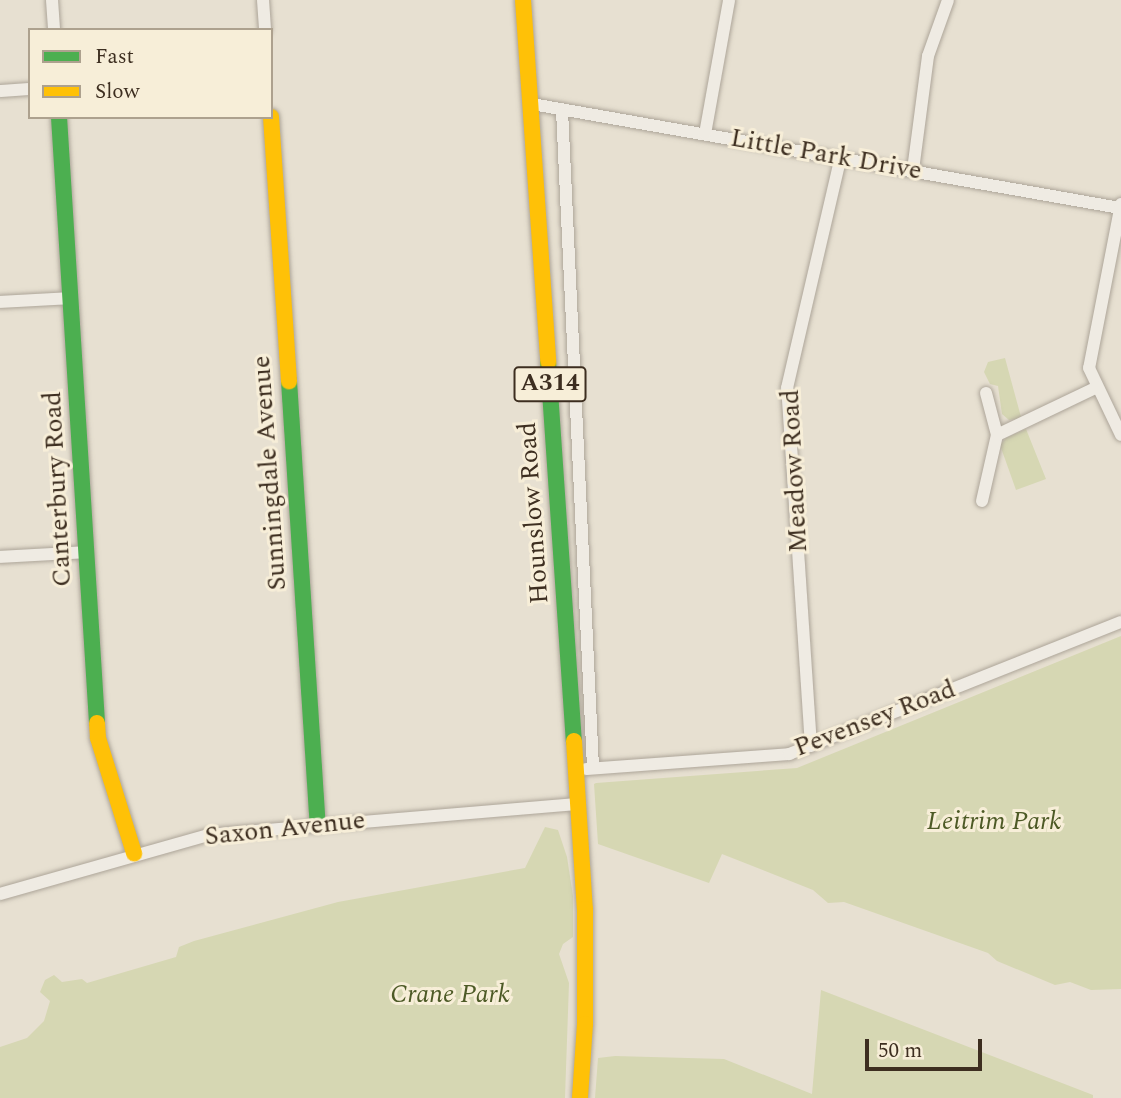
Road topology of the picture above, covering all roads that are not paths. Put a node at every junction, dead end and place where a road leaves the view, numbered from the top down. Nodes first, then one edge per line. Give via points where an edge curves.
1 (52, 0) edge
2 (263, 0) edge
3 (523, 0) edge
4 (729, 0) edge
5 (948, 0) edge
6 (54, 28) edge
7 (265, 28) edge
8 (28, 89) edge
9 (0, 91) edge
10 (532, 104) junction
11 (562, 110) junction
12 (59, 119) edge
13 (271, 119) edge
14 (705, 134) junction
15 (840, 160) junction
16 (913, 170) junction
17 (1121, 206) edge
18 (71, 298) junction
19 (0, 302) edge
20 (1097, 387) junction
21 (986, 393) dead end
22 (998, 435) junction
23 (1121, 435) edge
24 (982, 501) dead end
25 (87, 552) junction
26 (0, 557) edge
27 (1121, 622) edge
28 (811, 746) junction
29 (593, 768) junction
30 (575, 770) junction
31 (577, 804) junction
32 (318, 825) junction
33 (134, 853) junction
34 (0, 894) edge
35 (580, 1098) edge

1 - 6 street
2 - 7 street
3 - 10 street, Hounslow Road / A314
4 - 14 street
5 - 16 street via 928,56
8 - 9 street
10 - 11 street, Little Park Drive
10 - 30 street, Hounslow Road / A314
11 - 14 street, Little Park Drive
11 - 29 street
12 - 18 street, Canterbury Road
13 - 32 street, Sunningdale Avenue
14 - 15 street, Little Park Drive
15 - 16 street, Little Park Drive
15 - 28 street, Meadow Road via 788,388
16 - 17 street, Little Park Drive
17 - 20 street via 1089,368
18 - 19 street
18 - 25 street, Canterbury Road
20 - 22 street
20 - 23 street
21 - 22 street
22 - 24 street
25 - 26 street
25 - 33 street, Canterbury Road via 98,738
27 - 28 street, Pevensey Road
28 - 29 street, Pevensey Road via 789,754
29 - 30 street, Pevensey Road
30 - 31 street, Hounslow Road / A314
31 - 32 street, Saxon Avenue
31 - 35 street, Hounslow Road / A314 via 585,909
32 - 33 street, Saxon Avenue via 208,835
33 - 34 street, Saxon Avenue

